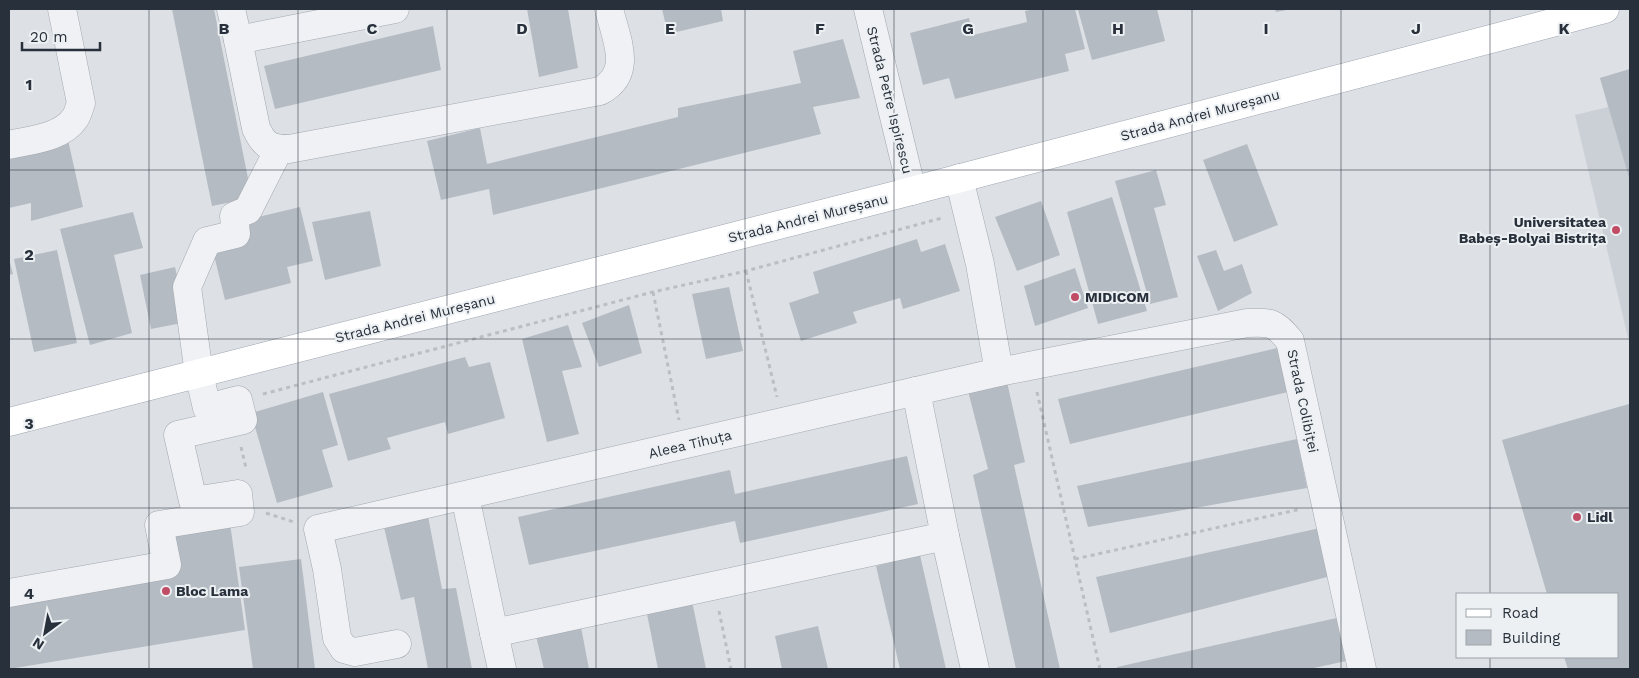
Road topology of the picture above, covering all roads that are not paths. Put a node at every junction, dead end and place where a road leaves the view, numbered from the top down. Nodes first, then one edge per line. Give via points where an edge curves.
1 (62, 9) edge
2 (231, 9) edge
3 (395, 9) edge
4 (609, 9) edge
5 (868, 9) edge
6 (1606, 9) edge
7 (363, 12) edge
8 (238, 40) junction
9 (9, 145) edge
10 (279, 149) junction
11 (959, 178) junction
12 (912, 190) junction
13 (999, 372) junction
14 (199, 374) junction
15 (916, 391) junction
16 (9, 422) edge
17 (464, 496) junction
18 (945, 536) junction
19 (9, 593) edge
20 (494, 633) junction
21 (397, 644) dead end
22 (502, 669) edge
23 (975, 669) edge
24 (1362, 669) edge

1 - 9 street via 81,103 66,129
2 - 8 street
3 - 7 street
4 - 10 street via 620,67 616,79 600,91 299,148
5 - 12 street, Strada Petre Ispirescu
6 - 11 main road, Strada Andrei Mureșanu
7 - 8 street
8 - 10 street via 256,128 268,146
10 - 14 street via 248,210 234,216 236,234 207,241 187,287
11 - 12 main road, Strada Andrei Mureșanu
11 - 13 street via 980,264
12 - 14 main road, Strada Andrei Mureșanu
13 - 15 street, Aleea Tihuța
13 - 24 street, Strada Colibiței via 1247,323 1268,322 1280,328 1290,341
14 - 16 main road, Strada Andrei Mureșanu
14 - 19 street via 207,408 237,411 178,435 193,501 238,494 240,512 159,525 167,565
15 - 17 street, Aleea Tihuța
15 - 18 street
17 - 20 street
17 - 21 street, Aleea Tihuța via 318,529 337,638 344,649 355,652
18 - 20 street
18 - 23 street
20 - 22 street

